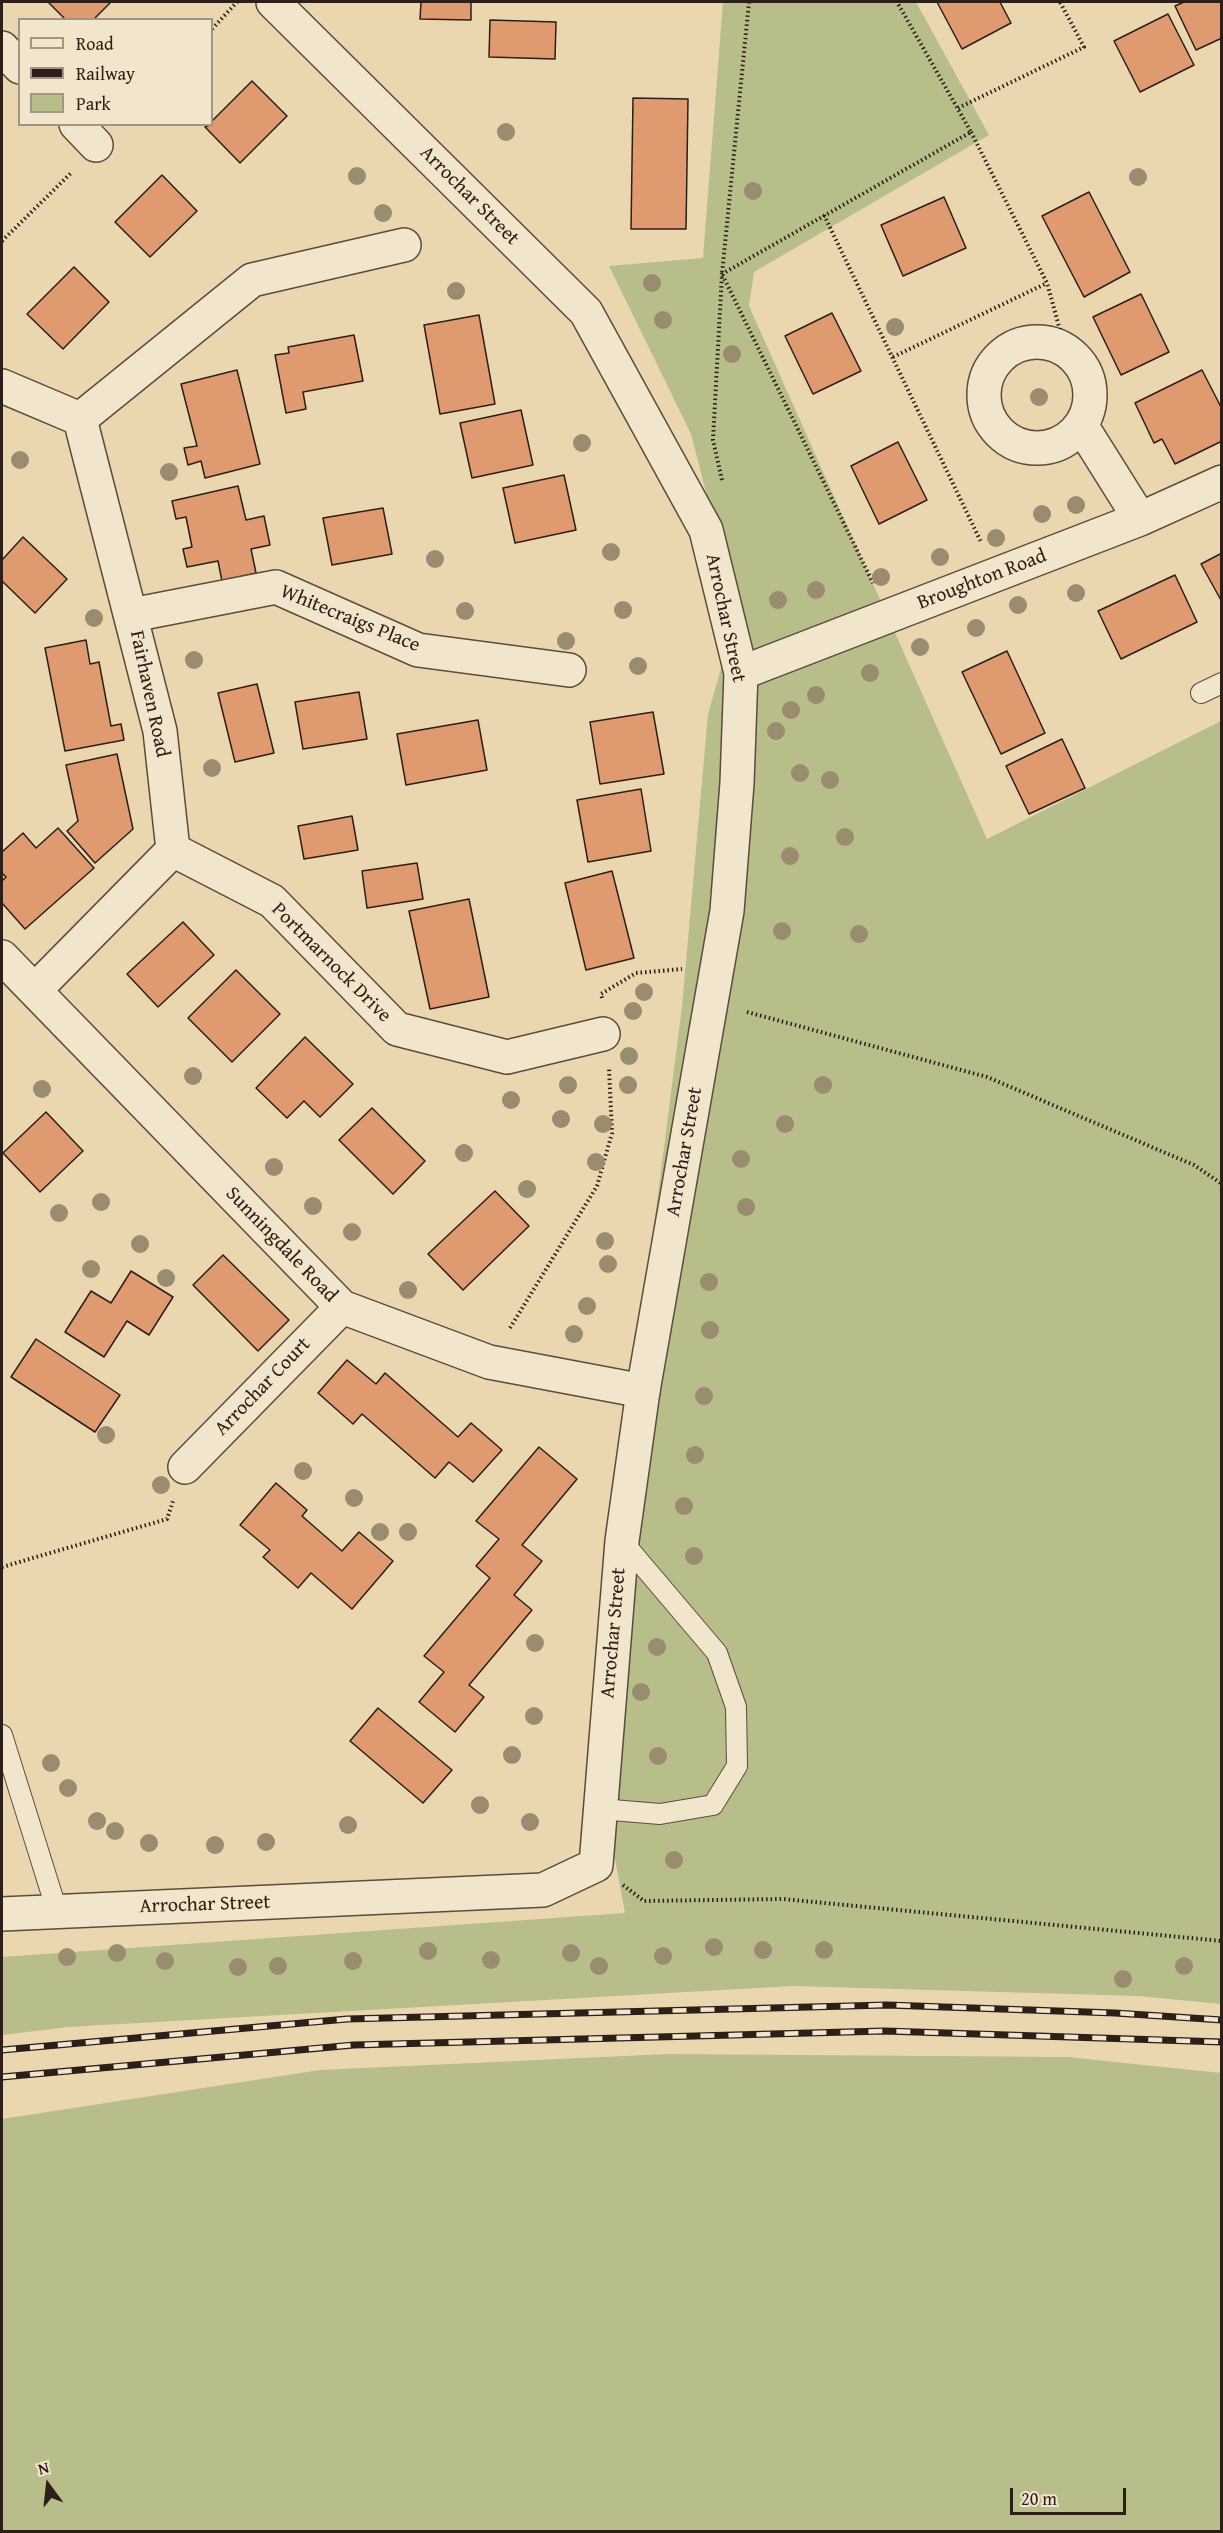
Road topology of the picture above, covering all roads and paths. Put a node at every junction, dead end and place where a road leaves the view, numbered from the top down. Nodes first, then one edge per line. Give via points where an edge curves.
1 (237, 2) edge
2 (273, 2) edge
3 (749, 2) edge
4 (897, 2) edge
5 (1060, 2) edge
6 (213, 28) edge
7 (2, 48) edge
8 (18, 65) edge
9 (958, 108) junction
10 (971, 132) junction
11 (65, 181) dead end
12 (824, 215) junction
13 (2, 242) edge
14 (404, 244) dead end
15 (722, 274) junction
16 (1047, 283) junction
17 (1065, 348) junction
18 (892, 357) junction
19 (2, 386) edge
20 (80, 419) junction
21 (1081, 425) junction
22 (1221, 482) edge
23 (696, 510) junction
24 (1140, 519) junction
25 (997, 575) junction
26 (132, 615) junction
27 (889, 616) junction
28 (569, 670) dead end
29 (741, 673) junction
30 (1221, 683) edge
31 (1201, 693) dead end
32 (173, 850) junction
33 (2, 957) edge
34 (714, 986) junction
35 (35, 990) junction
36 (603, 1034) junction
37 (1221, 1184) edge
38 (342, 1308) junction
39 (489, 1362) junction
40 (643, 1391) junction
41 (185, 1467) joint
42 (622, 1541) junction
43 (2, 1567) edge
44 (2, 1735) edge
45 (600, 1809) junction
46 (596, 1865) junction
47 (57, 1911) junction
48 (2, 1914) edge
49 (1221, 1941) edge

1 - 6 path
2 - 23 street, Arrochar Street via 586,312
3 - 15 path
4 - 9 path
5 - 9 path via 1084,47
7 - 8 street
9 - 10 path
10 - 12 path
10 - 16 path
11 - 13 path
12 - 15 path
12 - 18 path
14 - 20 street via 252,280
15 - 23 path via 713,440 725,495
15 - 27 path
16 - 17 path
16 - 18 path
17 - 21 street via 1087,375 1091,392 1089,409
17 - 21 street via 1031,341 999,356 989,370 984,405 1002,436 1035,449 1069,438
18 - 25 path
19 - 20 street
20 - 26 street, Fairhaven Road
21 - 24 street
22 - 24 street, Broughton Road
23 - 29 street, Arrochar Street via 706,530
24 - 25 street, Broughton Road
25 - 27 street, Broughton Road
26 - 28 street, Whitecraigs Place via 276,587 418,650
26 - 32 street, Fairhaven Road via 160,732
27 - 29 street, Broughton Road
29 - 34 street, Arrochar Street via 727,910
30 - 31 lane
32 - 35 street
32 - 36 street, Portmarnock Drive via 272,901 397,1029 507,1057
33 - 35 street, Sunningdale Road
34 - 36 path via 666,968 636,973 601,994
34 - 37 path via 987,1077 1194,1165
34 - 40 street, Arrochar Street
35 - 38 street, Sunningdale Road
36 - 39 path via 612,1133 597,1186
38 - 39 street, Sunningdale Road
38 - 41 street, Arrochar Court
39 - 40 street, Sunningdale Road
40 - 42 street, Arrochar Street
41 - 43 path via 167,1519
42 - 45 street, Arrochar Street
42 - 45 lane via 717,1653 736,1707 736,1766 713,1806 660,1814
44 - 47 lane
45 - 46 street, Arrochar Street
46 - 47 street, Arrochar Street via 543,1890
46 - 49 path via 644,1901 783,1899
47 - 48 street, Arrochar Street

